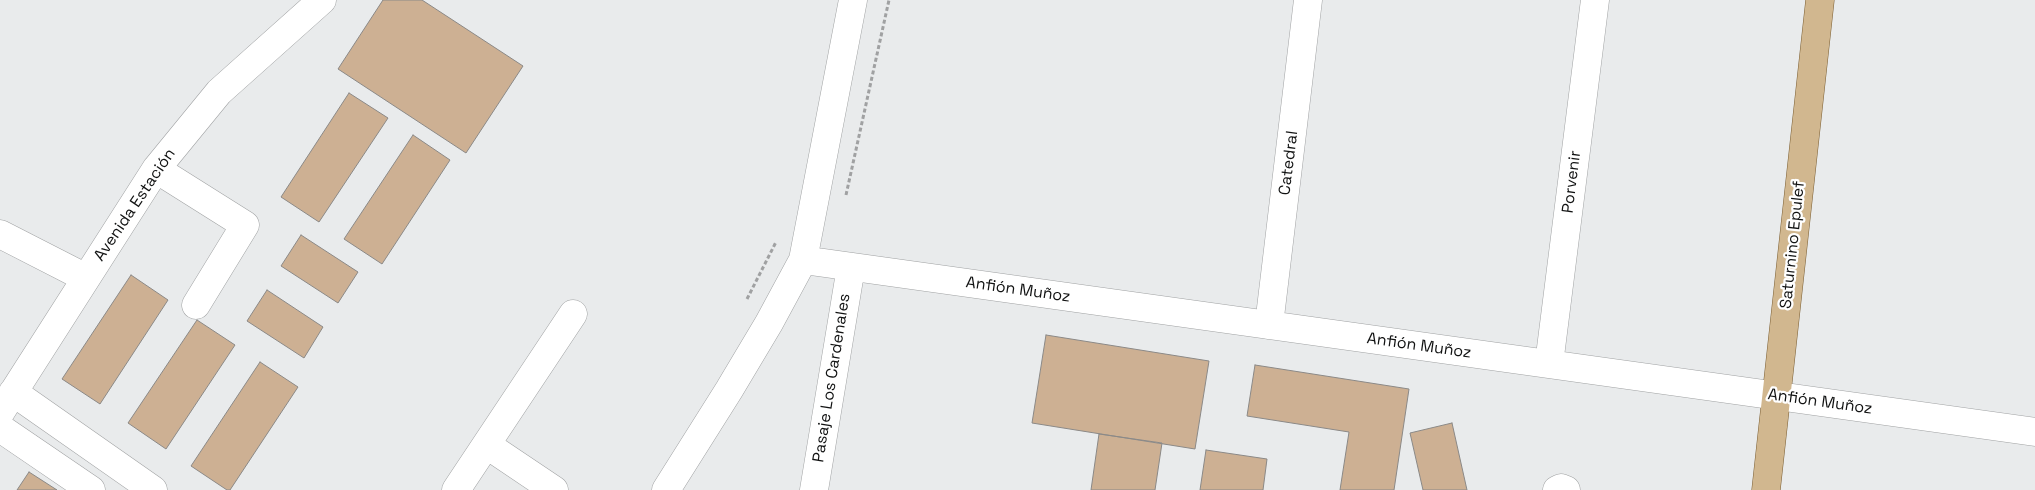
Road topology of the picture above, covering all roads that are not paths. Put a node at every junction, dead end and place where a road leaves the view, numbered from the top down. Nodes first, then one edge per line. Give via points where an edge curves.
1 (322, 0) edge
2 (853, 0) edge
3 (1308, 0) edge
4 (1595, 0) edge
5 (1820, 0) edge
6 (156, 169) junction
7 (0, 234) edge
8 (803, 260) junction
9 (850, 267) junction
10 (86, 278) junction
11 (196, 305) dead end
12 (573, 314) dead end
13 (1269, 325) junction
14 (1549, 364) junction
15 (1776, 396) junction
16 (7, 403) edge
17 (0, 428) edge
18 (2035, 432) edge
19 (487, 445) junction
20 (91, 490) edge
21 (153, 490) edge
22 (456, 490) edge
23 (554, 490) edge
24 (666, 490) edge
25 (814, 490) edge
26 (1557, 490) edge
27 (1566, 490) edge
28 (1766, 490) edge

1 - 6 street, Avenida Estación via 219,92
2 - 8 street
3 - 13 street, Catedral
4 - 14 street, Porvenir
5 - 15 main road, Saturnino Epulef
6 - 10 street, Avenida Estación
6 - 11 street via 245,225
7 - 10 street
8 - 9 street, Anfión Muñoz
8 - 24 street via 739,374
9 - 13 street, Anfión Muñoz
9 - 25 street, Pasaje Los Cardenales
10 - 16 street, Avenida Estación
12 - 19 street
13 - 14 street, Anfión Muñoz
14 - 15 street, Anfión Muñoz
15 - 18 street, Anfión Muñoz
15 - 28 main road, Saturnino Epulef
16 - 21 street
17 - 20 street
19 - 22 street
19 - 23 street
26 - 27 street

